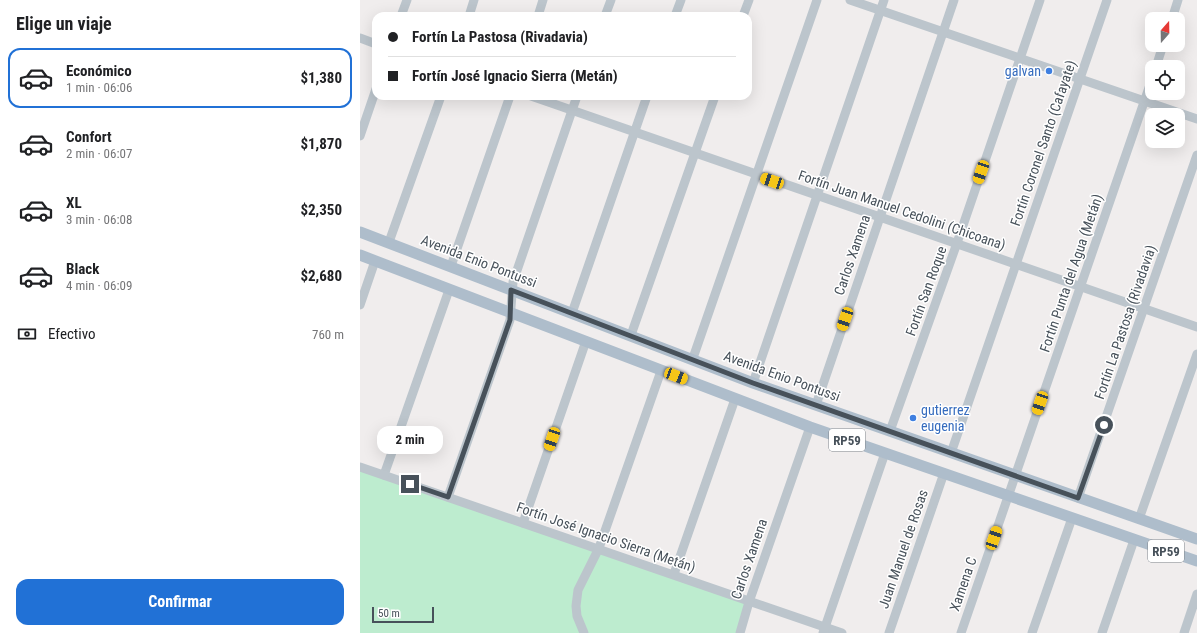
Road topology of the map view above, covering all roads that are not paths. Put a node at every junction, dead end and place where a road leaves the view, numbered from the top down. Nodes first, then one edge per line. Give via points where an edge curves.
1 (407, 0) edge
2 (474, 0) edge
3 (543, 0) edge
4 (611, 0) edge
5 (681, 0) edge
6 (749, 0) edge
7 (817, 0) edge
8 (850, 0) edge
9 (884, 0) edge
10 (954, 0) edge
11 (1040, 0) edge
12 (1107, 0) edge
13 (1178, 0) edge
14 (881, 10) junction
15 (402, 12) edge
16 (470, 12) edge
17 (539, 12) edge
18 (606, 12) edge
19 (676, 12) edge
20 (744, 12) edge
21 (1174, 12) edge
22 (944, 32) junction
23 (360, 38) edge
24 (372, 42) edge
25 (1020, 58) junction
26 (1080, 78) junction
27 (372, 100) edge
28 (440, 100) edge
29 (509, 100) edge
30 (542, 100) edge
31 (576, 100) edge
32 (646, 100) edge
33 (714, 100) edge
34 (1145, 101) junction
35 (572, 111) junction
36 (1197, 119) edge
37 (634, 132) junction
38 (360, 136) edge
39 (695, 154) junction
40 (1197, 154) edge
41 (757, 176) junction
42 (817, 196) junction
43 (880, 218) junction
44 (360, 232) edge
45 (389, 242) junction
46 (957, 243) junction
47 (360, 255) edge
48 (375, 261) junction
49 (1017, 264) junction
50 (451, 266) junction
51 (1081, 287) junction
52 (449, 290) junction
53 (511, 290) junction
54 (360, 305) edge
55 (1144, 309) junction
56 (512, 313) junction
57 (572, 313) junction
58 (1197, 327) edge
59 (631, 336) junction
60 (586, 341) junction
61 (1197, 354) edge
62 (693, 358) junction
63 (661, 370) junction
64 (753, 383) junction
65 (735, 399) junction
66 (816, 405) junction
67 (810, 427) junction
68 (890, 431) junction
69 (885, 453) junction
70 (951, 453) junction
71 (360, 467) edge
72 (944, 473) junction
73 (384, 475) junction
74 (1015, 476) junction
75 (1008, 496) junction
76 (448, 497) junction
77 (1078, 498) junction
78 (1072, 518) junction
79 (1139, 519) junction
80 (523, 523) junction
81 (1197, 539) edge
82 (1134, 540) junction
83 (599, 548) junction
84 (1197, 561) edge
85 (674, 574) junction
86 (1197, 594) edge
87 (749, 602) junction
88 (824, 630) edge
89 (584, 633) edge
90 (740, 633) edge
91 (842, 633) edge
92 (889, 633) edge
93 (961, 633) edge
94 (1032, 633) edge
95 (1102, 633) edge
96 (1184, 633) edge

1 - 15 street
2 - 16 street
3 - 17 street
4 - 18 street
5 - 19 street
6 - 20 street
7 - 41 street
8 - 14 street
9 - 14 street
10 - 22 street, Carlos Xamena
11 - 25 street, Fortín San Roque
12 - 26 street, Fortín Coronel Santo (Cafayate)
13 - 21 street
14 - 22 street
14 - 42 street
22 - 25 street
22 - 43 street, Carlos Xamena
23 - 24 street
25 - 26 street
25 - 46 street, Fortín San Roque
26 - 34 street
26 - 49 street, Fortín Coronel Santo (Cafayate)
27 - 38 street
28 - 45 street
29 - 50 street
30 - 35 street, Fortín Juan Manuel Cedolini (Chicoana)
31 - 35 street
32 - 37 street
33 - 39 street
34 - 36 street
34 - 51 street, Fortín Punta del Agua (Metán)
35 - 37 street, Fortín Juan Manuel Cedolini (Chicoana)
35 - 53 street
37 - 39 street, Fortín Juan Manuel Cedolini (Chicoana)
37 - 57 street
39 - 41 street, Fortín Juan Manuel Cedolini (Chicoana)
39 - 59 street
40 - 55 street, Fortín La Pastosa (Rivadavia)
41 - 42 street, Fortín Juan Manuel Cedolini (Chicoana)
41 - 62 street
42 - 43 street, Fortín Juan Manuel Cedolini (Chicoana)
42 - 64 street
43 - 46 street, Fortín Juan Manuel Cedolini (Chicoana)
43 - 66 street, Carlos Xamena
44 - 45 main road, Avenida Enio Pontussi / RP59
45 - 50 main road, Avenida Enio Pontussi / RP59
46 - 49 street, Fortín Juan Manuel Cedolini (Chicoana)
46 - 68 street, Fortín San Roque
47 - 48 main road, RP59
48 - 52 main road, RP59
48 - 54 street
49 - 51 street, Fortín Juan Manuel Cedolini (Chicoana)
49 - 70 street, Fortín Coronel Santo (Cafayate)
50 - 53 main road, Avenida Enio Pontussi / RP59
51 - 55 street, Fortín Juan Manuel Cedolini (Chicoana)
51 - 74 street, Fortín Punta del Agua (Metán)
52 - 56 main road, RP59
52 - 73 street
53 - 56 street
53 - 57 main road, Avenida Enio Pontussi / RP59
55 - 58 street, Fortín Juan Manuel Cedolini (Chicoana)
55 - 77 street, Fortín La Pastosa (Rivadavia)
56 - 60 main road, RP59
56 - 76 street
57 - 59 main road, Avenida Enio Pontussi / RP59
59 - 62 main road, Avenida Enio Pontussi / RP59
60 - 63 main road, RP59
60 - 80 street
61 - 79 street
62 - 64 main road, Avenida Enio Pontussi / RP59
63 - 65 main road, RP59
63 - 83 street
64 - 66 main road, Avenida Enio Pontussi / RP59
65 - 67 main road, RP59
65 - 85 street
66 - 68 main road, Avenida Enio Pontussi / RP59
67 - 69 main road, RP59
67 - 87 street, Carlos Xamena
68 - 70 main road, Avenida Enio Pontussi / RP59
69 - 72 main road, RP59
69 - 88 street
70 - 74 main road, Avenida Enio Pontussi / RP59
71 - 73 street, Fortín José Ignacio Sierra (Metán)
72 - 75 main road, RP59
72 - 92 street, Juan Manuel de Rosas
73 - 76 street, Fortín José Ignacio Sierra (Metán)
74 - 75 street, Xamena C
74 - 77 main road, Avenida Enio Pontussi / RP59
75 - 78 main road, RP59
75 - 93 street, Xamena C
76 - 80 street, Fortín José Ignacio Sierra (Metán)
77 - 79 main road, Avenida Enio Pontussi / RP59
78 - 82 main road, RP59
78 - 94 street
79 - 81 main road, Avenida Enio Pontussi / RP59
80 - 83 street, Fortín José Ignacio Sierra (Metán)
82 - 84 main road, RP59
82 - 95 street
83 - 85 street, Fortín José Ignacio Sierra (Metán)
83 - 89 street via 582,580 577,598 577,616
85 - 87 street, Fortín José Ignacio Sierra (Metán)
86 - 96 street
87 - 88 street, Fortín José Ignacio Sierra (Metán)
87 - 90 street, Carlos Xamena
88 - 91 street, Fortín José Ignacio Sierra (Metán)

